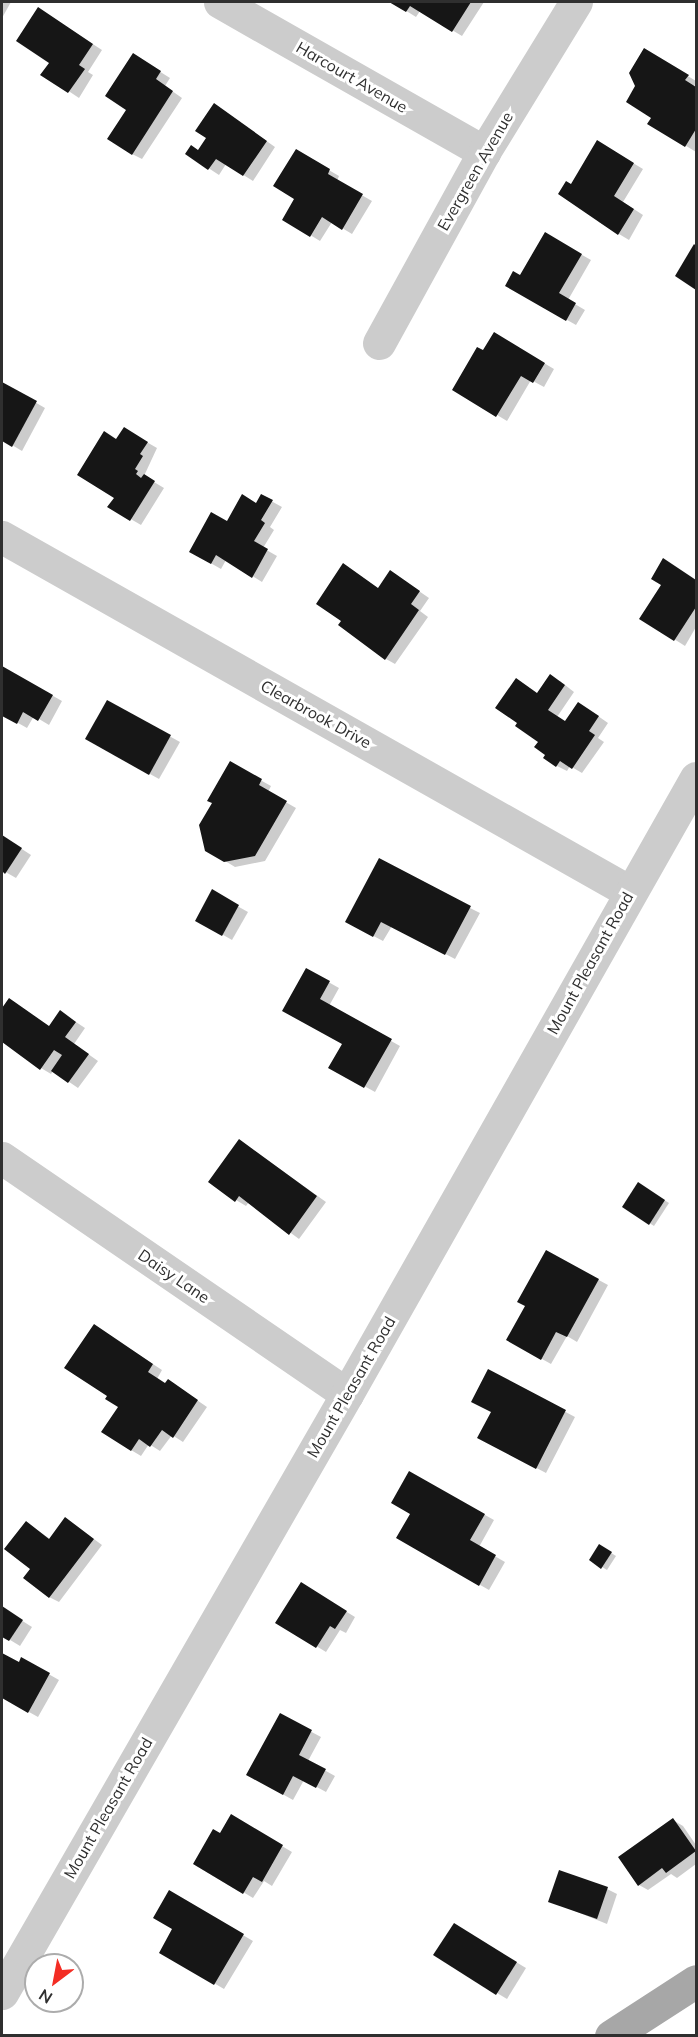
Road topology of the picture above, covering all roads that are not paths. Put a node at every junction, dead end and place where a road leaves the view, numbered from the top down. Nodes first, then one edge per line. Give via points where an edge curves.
1 (220, 2) edge
2 (576, 2) edge
3 (484, 152) junction
4 (379, 343) dead end
5 (2, 537) edge
6 (696, 778) edge
7 (630, 892) junction
8 (2, 1158) edge
9 (347, 1394) junction
10 (696, 1982) edge
11 (2, 1993) edge
12 (611, 2036) edge

1 - 3 street, Harcourt Avenue
2 - 3 street, Evergreen Avenue
3 - 4 street, Evergreen Avenue
5 - 7 street, Clearbrook Drive
6 - 7 street, Mount Pleasant Road
7 - 9 street, Mount Pleasant Road
8 - 9 street, Daisy Lane
9 - 11 street, Mount Pleasant Road
10 - 12 main road

